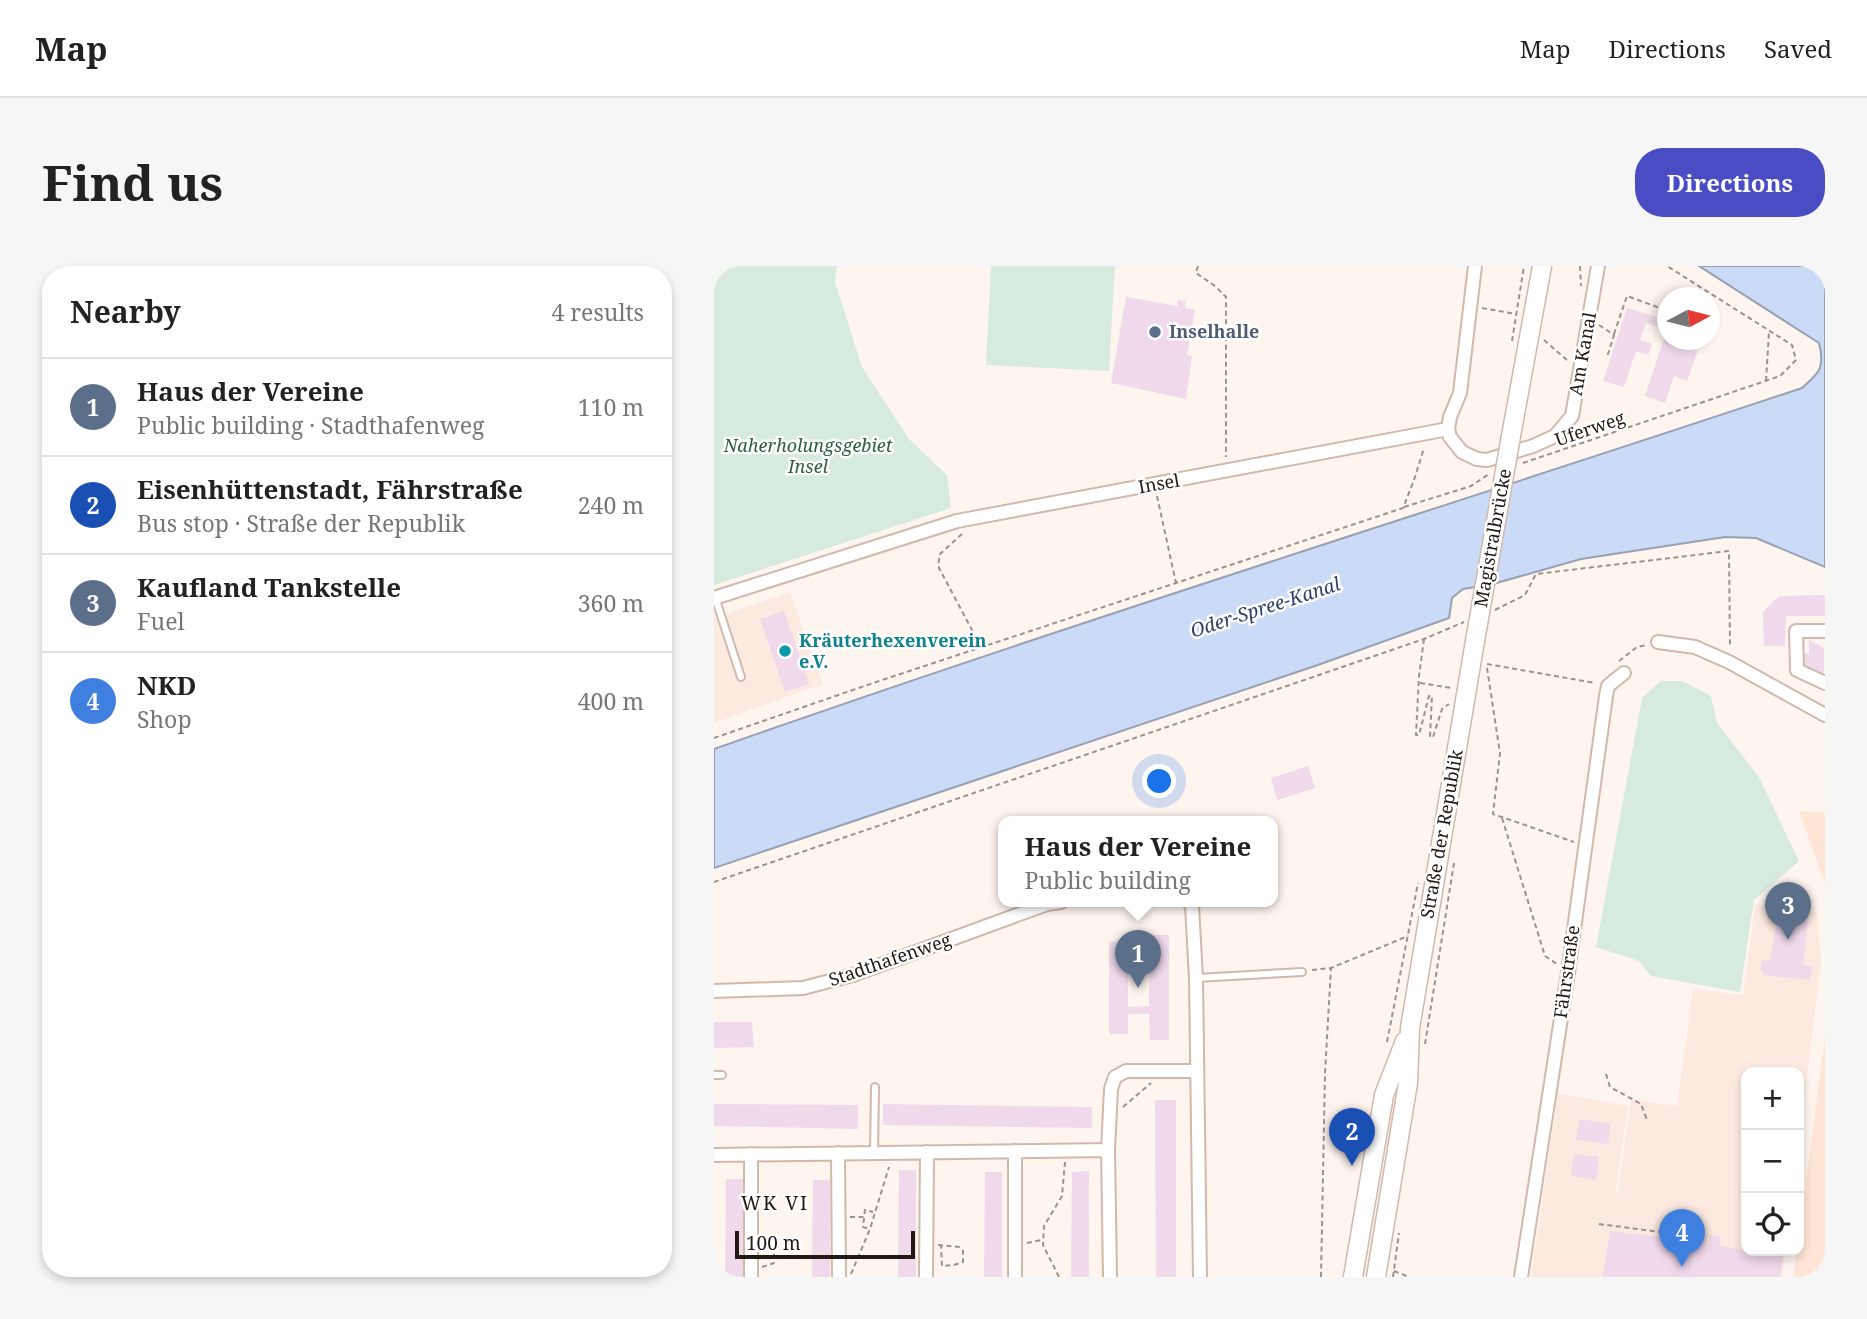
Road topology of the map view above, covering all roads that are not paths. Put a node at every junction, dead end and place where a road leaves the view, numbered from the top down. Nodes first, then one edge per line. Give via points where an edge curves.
1 (1475, 266) edge
2 (1542, 266) edge
3 (1598, 266) edge
4 (1448, 429) junction
5 (714, 598) edge
6 (1825, 631) edge
7 (1475, 641) joint
8 (1658, 642) road end
9 (1623, 673) dead end
10 (741, 677) dead end
11 (1825, 683) edge
12 (1825, 715) edge
13 (1038, 907) edge
14 (1192, 907) edge
15 (1302, 972) road end
16 (1196, 978) junction
17 (714, 991) edge
18 (1409, 1028) junction
19 (1196, 1071) junction
20 (714, 1075) edge
21 (722, 1075) dead end
22 (875, 1087) dead end
23 (1108, 1150) junction
24 (1015, 1151) junction
25 (926, 1152) junction
26 (838, 1153) junction
27 (874, 1153) junction
28 (751, 1154) junction
29 (714, 1155) edge
30 (751, 1273) edge
31 (839, 1277) edge
32 (926, 1277) edge
33 (1015, 1277) edge
34 (1110, 1277) edge
35 (1200, 1277) edge
36 (1353, 1277) edge
37 (1376, 1277) edge
38 (1521, 1277) edge

1 - 4 street via 1460,393
2 - 7 main road, Magistralbrücke, bridge
3 - 4 street, Am Kanal via 1572,416 1555,436 1487,460 1462,452
4 - 5 street, Insel via 957,521
5 - 10 lane
6 - 11 street via 1797,631 1797,670
7 - 18 main road, Straße der Republik
8 - 12 street via 1695,647
9 - 38 street, Fährstraße via 1608,686
13 - 17 street, Stadthafenweg via 853,975 803,988
14 - 16 street
15 - 16 lane
16 - 19 street
18 - 36 main road, Straße der Republik via 1384,1095
18 - 37 main road, Straße der Republik via 1408,1083
19 - 23 street via 1126,1071 1115,1077
19 - 35 street
20 - 21 lane
22 - 27 lane
23 - 24 street
23 - 34 street
24 - 25 street
24 - 33 street
25 - 27 street
25 - 32 street
26 - 27 street
26 - 28 street
26 - 31 street
28 - 29 street
28 - 30 street

